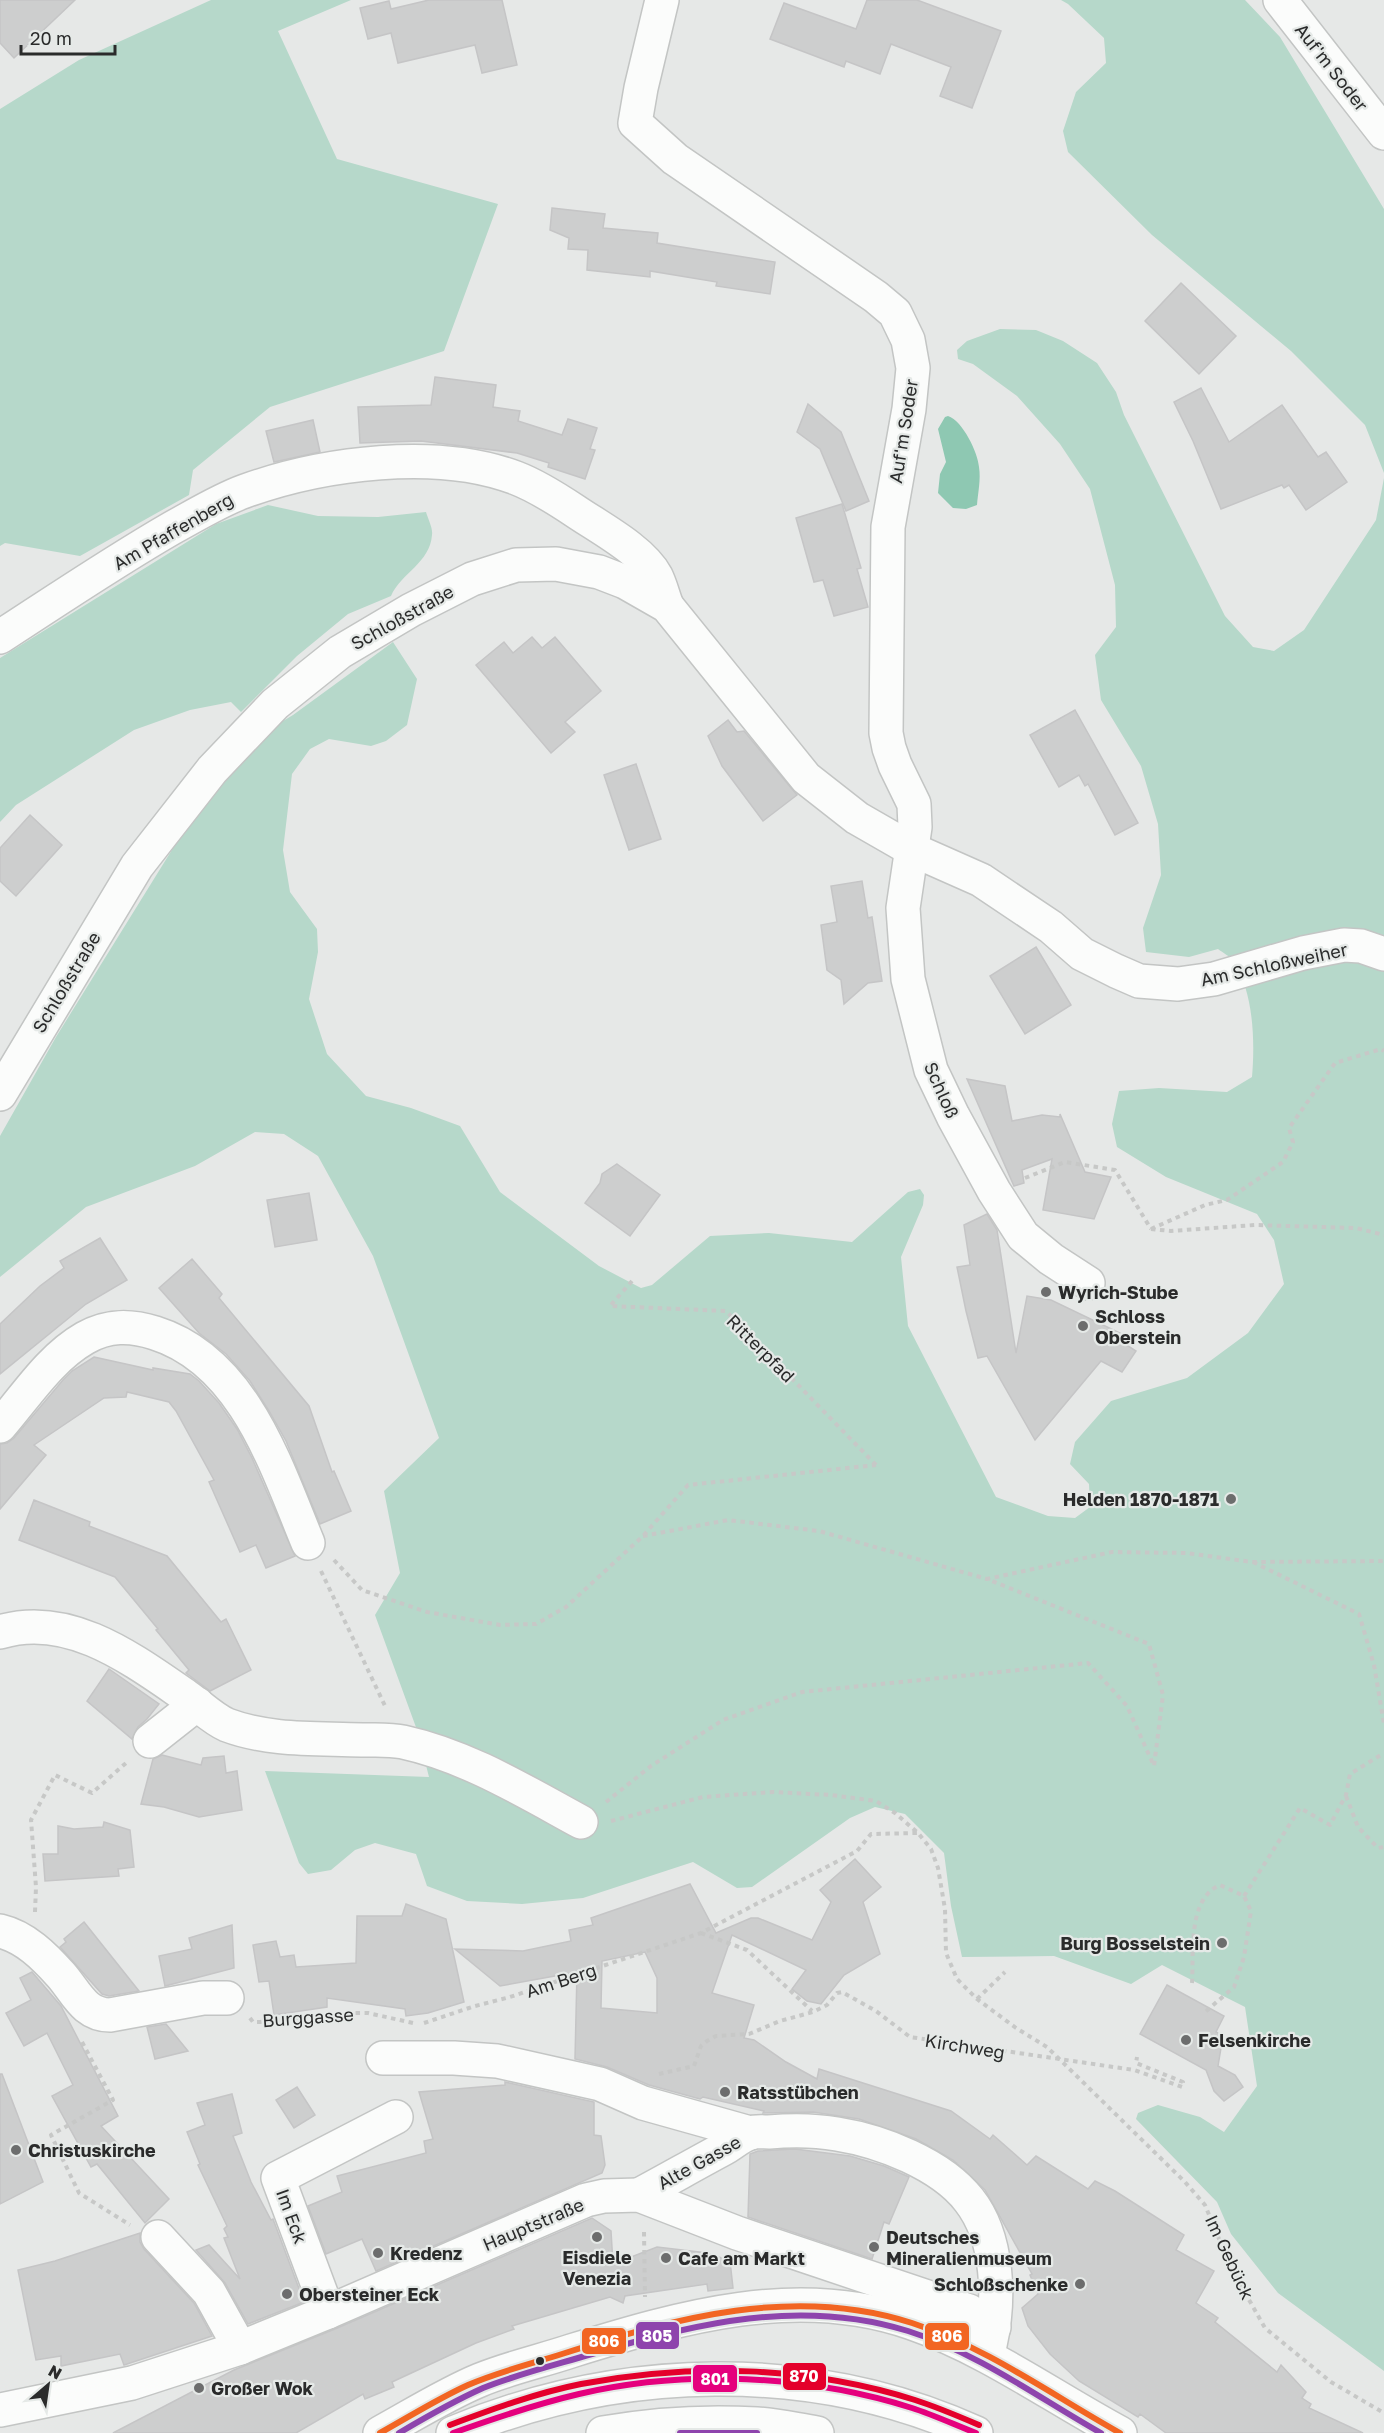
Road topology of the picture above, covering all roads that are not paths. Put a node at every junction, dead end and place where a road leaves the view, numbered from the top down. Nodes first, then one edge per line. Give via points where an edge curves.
1 (662, 0) edge
2 (1280, 0) edge
3 (1384, 134) edge
4 (667, 606) junction
5 (0, 637) edge
6 (911, 849) junction
7 (1384, 954) edge
8 (0, 1094) edge
9 (1088, 1282) dead end
10 (0, 1426) edge
11 (308, 1543) road end
12 (0, 1632) edge
13 (197, 1704) junction
14 (150, 1741) road end
15 (581, 1822) road end
16 (12, 1936) edge
17 (227, 1998) road end
18 (382, 2058) dead end
19 (396, 2117) dead end
20 (750, 2133) junction
21 (639, 2195) junction
22 (158, 2237) road end
23 (328, 2312) junction
24 (991, 2341) junction
25 (240, 2348) junction
26 (0, 2410) edge
27 (380, 2433) edge
28 (453, 2433) edge
29 (603, 2433) edge
30 (817, 2433) edge
31 (976, 2433) edge
32 (1120, 2433) edge

1 - 6 street, Auf'm Soder via 635,123 675,159 876,297 895,313 908,340 913,368 909,409 888,527 886,733 895,765 914,804
2 - 3 street, Auf'm Soder
4 - 5 street, Am Pfaffenberg via 656,576 644,561 555,498 517,478 482,468 441,463 388,463 333,469 243,491 143,545
4 - 6 street, Schloßstraße via 806,778 857,818
4 - 8 street, Schloßstraße via 599,572 556,564 516,565 472,579 340,652 275,704 171,819 137,866
6 - 7 street, Am Schloßweiher via 981,880 1051,927 1082,954 1139,981 1178,984 1215,979 1344,945
6 - 9 street, Schloß via 903,908 908,979 931,1070 952,1116 1023,1236
10 - 11 street via 59,1356 86,1337 114,1327 138,1328 171,1338 197,1355 236,1394 266,1443
12 - 13 street via 16,1627 73,1631 140,1665
13 - 14 street
13 - 15 street via 226,1724 261,1734 401,1741 484,1770
16 - 17 street via 62,1976 81,2002 100,2015 203,1998
18 - 20 street via 497,2061 600,2084 643,2103
19 - 23 street, Im Eck via 278,2178
20 - 21 street, Alte Gasse
20 - 24 street, Alte Gasse via 802,2130 853,2137 905,2155 957,2187 983,2224 991,2252 995,2294
21 - 23 street, Hauptstraße via 586,2200
21 - 24 street, Hauptstraße via 736,2233 969,2311
22 - 25 street via 209,2292
23 - 25 street, Hauptstraße
24 - 27 street via 829,2306 772,2305 707,2313 480,2380
24 - 32 street, Hauptstraße
25 - 26 street, Hauptstraße via 132,2383
28 - 31 street via 569,2394 664,2380 713,2378 846,2391 930,2414
29 - 30 street via 695,2423 758,2424

